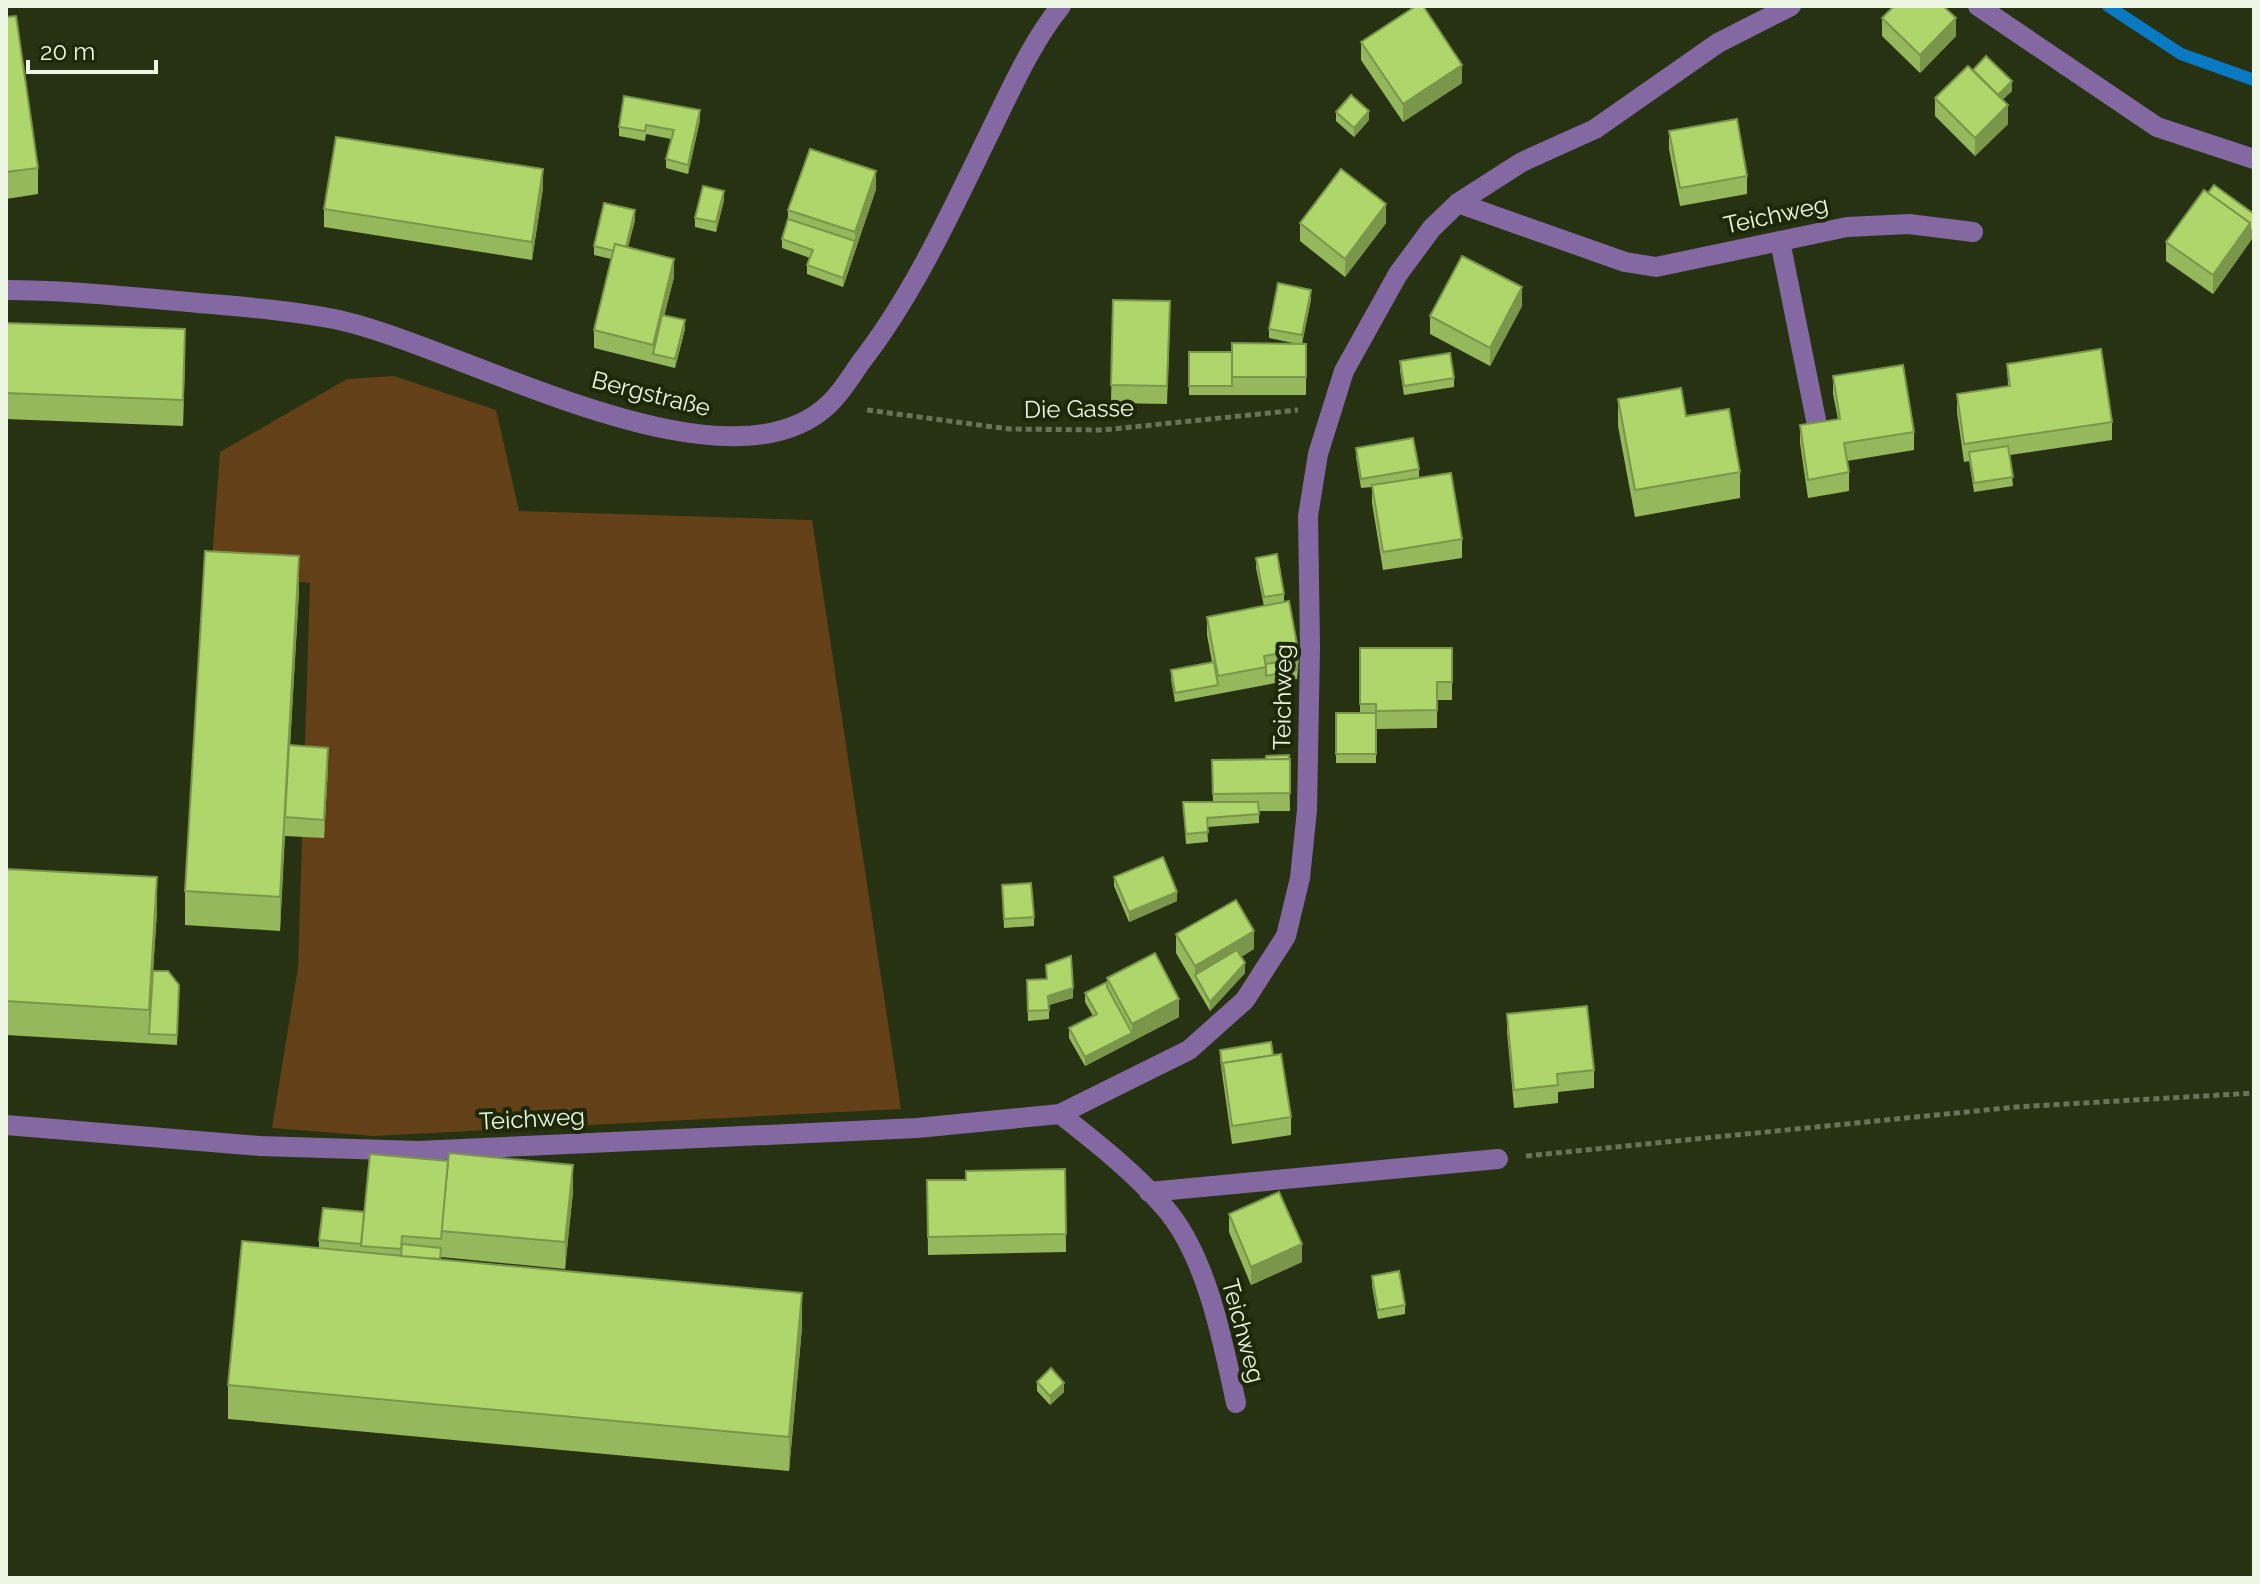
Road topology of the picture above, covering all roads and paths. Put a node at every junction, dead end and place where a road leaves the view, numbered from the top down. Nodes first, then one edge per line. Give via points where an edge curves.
1 (1061, 6) edge
2 (1791, 6) edge
3 (1978, 6) edge
4 (2254, 159) edge
5 (1458, 203) junction
6 (1973, 232) dead end
7 (1780, 241) junction
8 (6, 290) edge
9 (828, 405) junction
10 (1331, 408) junction
11 (1816, 420) edge
12 (2254, 1093) edge
13 (1060, 1114) junction
14 (6, 1125) edge
15 (1498, 1159) joint
16 (1149, 1192) junction
17 (1236, 1403) dead end

1 - 9 street, Bergstraße via 1044,27 882,335
2 - 5 street, Teichweg via 1718,43 1595,129 1522,162
3 - 4 street via 2157,127
5 - 7 street, Teichweg via 1625,262 1656,267
5 - 10 street, Teichweg via 1398,274 1344,371
6 - 7 street, Teichweg via 1909,224
7 - 11 street
8 - 9 street, Bergstraße via 182,301 338,320 684,435 737,439 788,429
9 - 10 path, Die Gasse via 1009,429 1103,430
10 - 13 street, Teichweg via 1308,516 1307,810 1300,878 1286,936 1245,1000 1189,1050
12 - 15 path via 2032,1106
13 - 14 street, Teichweg via 917,1128 418,1151 260,1146
13 - 16 street, Teichweg
15 - 16 street
16 - 17 street, Teichweg via 1167,1210 1196,1262 1219,1324

